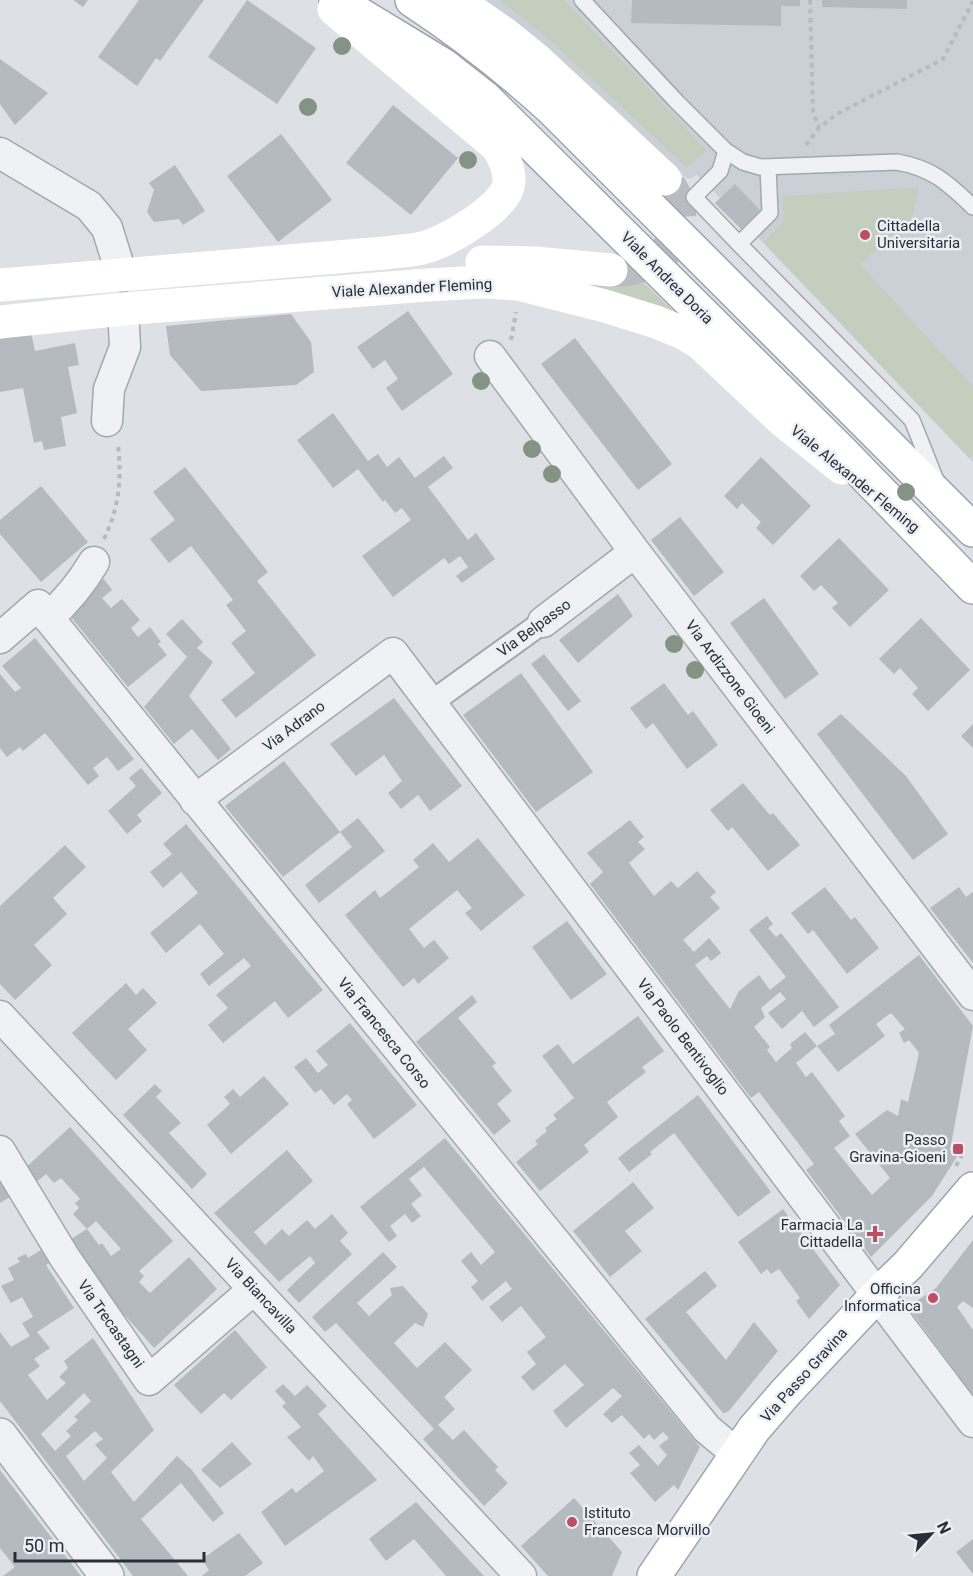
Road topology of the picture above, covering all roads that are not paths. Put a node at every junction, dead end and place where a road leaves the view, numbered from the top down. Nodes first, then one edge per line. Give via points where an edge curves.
1 (324, 0) edge
2 (336, 0) edge
3 (412, 0) edge
4 (456, 0) edge
5 (582, 0) edge
6 (726, 151) junction
7 (0, 153) edge
8 (768, 167) junction
9 (665, 179) tunnel mouth
10 (973, 207) edge
11 (739, 244) junction
12 (611, 270) tunnel mouth
13 (122, 276) junction
14 (0, 285) edge
15 (123, 309) junction
16 (0, 310) edge
17 (0, 322) edge
18 (500, 349) road end
19 (107, 421) road end
20 (945, 502) junction
21 (973, 531) edge
22 (924, 535) junction
23 (635, 552) junction
24 (94, 562) road end
25 (973, 587) edge
26 (43, 612) junction
27 (543, 621) joint
28 (0, 638) edge
29 (393, 653) joint
30 (432, 702) junction
31 (195, 800) junction
32 (973, 995) edge
33 (0, 1016) edge
34 (0, 1151) edge
35 (973, 1189) edge
36 (254, 1289) junction
37 (877, 1295) junction
38 (973, 1422) edge
39 (0, 1435) edge
40 (737, 1454) junction
41 (107, 1576) edge
42 (521, 1576) edge
43 (654, 1576) edge

1 - 13 main road via 498,147 508,172 508,187 499,200 480,218 424,248
2 - 22 main road, Viale Andrea Doria via 444,65 485,98
3 - 20 main road via 465,36 552,109
4 - 9 main road via 536,59
5 - 6 lane
6 - 8 lane via 743,162
6 - 11 lane via 720,171 694,197
7 - 13 street via 89,206 107,228
8 - 10 lane via 897,162 913,165 927,169
8 - 11 lane via 770,213
11 - 20 lane via 912,420
12 - 16 main road via 477,262 30,302
13 - 14 main road
15 - 17 main road, Viale Alexander Fleming
15 - 19 street via 125,348 109,389
15 - 22 main road, Viale Alexander Fleming via 482,282 518,284 605,306 672,328 701,344 782,420
18 - 23 street, Via Ardizzone Gioeni
20 - 21 main road
22 - 25 main road, Viale Andrea Doria
23 - 27 street, Via Belpasso
23 - 32 street, Via Ardizzone Gioeni
24 - 26 street via 69,599
26 - 28 street
26 - 31 street, Via Francesca Corso
27 - 30 street, Via Belpasso
29 - 30 street, Via Paolo Bentivoglio
29 - 31 street, Via Adrano
30 - 37 street, Via Paolo Bentivoglio
31 - 40 street, Via Francesca Corso via 706,1429
33 - 36 street, Via Biancavilla
34 - 36 street, Via Trecastagni via 65,1258 149,1380
35 - 37 main road, Via Passo Gravina
36 - 42 street, Via Biancavilla
37 - 38 street, Via Paolo Bentivoglio
37 - 40 main road, Via Passo Gravina via 786,1392
39 - 41 street
40 - 43 main road, Via Passo Gravina

